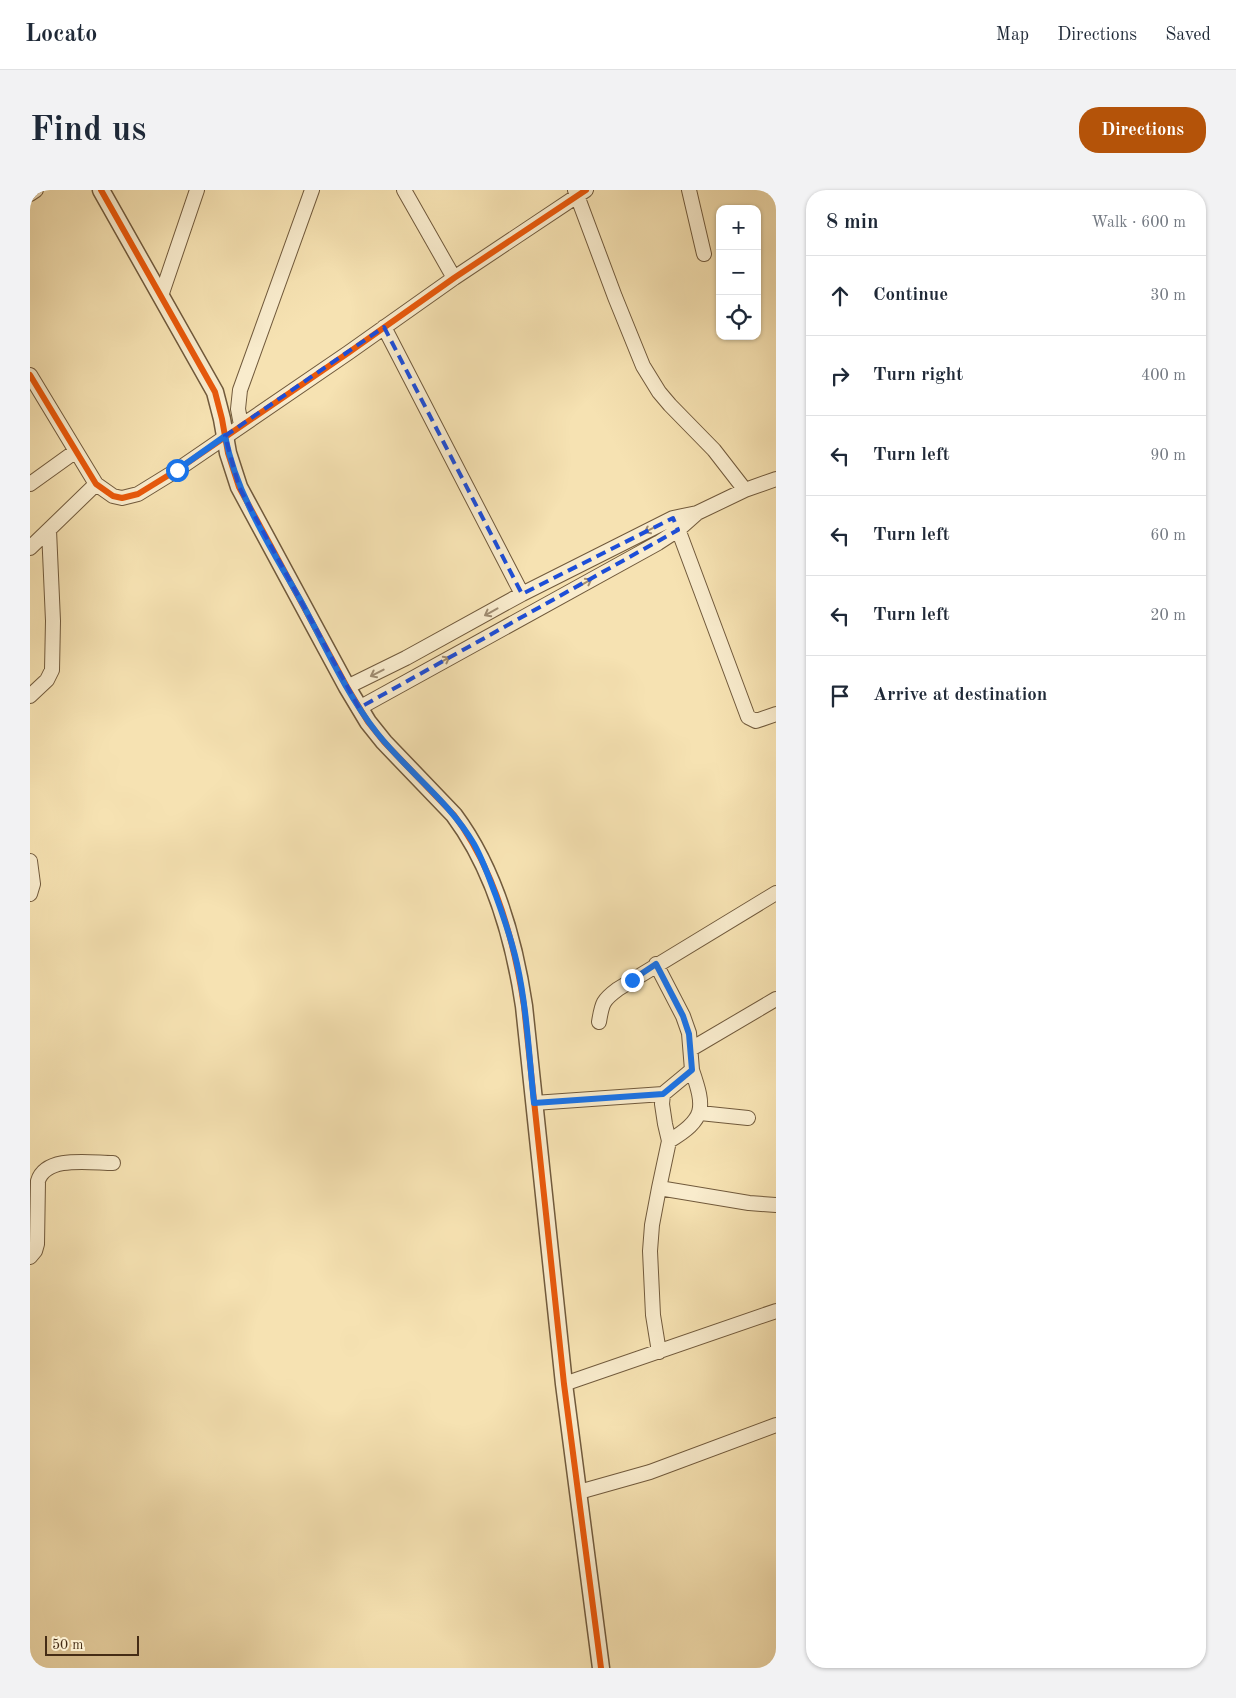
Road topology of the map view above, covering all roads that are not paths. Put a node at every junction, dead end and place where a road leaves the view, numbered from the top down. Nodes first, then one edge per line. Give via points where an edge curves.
1 (36, 190) edge
2 (100, 190) edge
3 (197, 190) edge
4 (312, 190) edge
5 (404, 190) edge
6 (688, 190) edge
7 (580, 192) edge
8 (30, 194) edge
9 (704, 254) dead end
10 (454, 278) junction
11 (160, 296) junction
12 (384, 327) junction
13 (30, 374) edge
14 (241, 425) junction
15 (225, 436) junction
16 (76, 451) junction
17 (776, 479) edge
18 (30, 484) edge
19 (96, 484) junction
20 (745, 490) junction
21 (676, 524) junction
22 (49, 530) junction
23 (30, 548) edge
24 (522, 594) junction
25 (347, 687) junction
26 (30, 696) edge
27 (359, 708) junction
28 (776, 714) edge
29 (30, 861) edge
30 (776, 893) edge
31 (30, 894) edge
32 (656, 964) junction
33 (776, 999) edge
34 (599, 1022) dead end
35 (691, 1049) junction
36 (692, 1070) junction
37 (663, 1094) junction
38 (534, 1103) junction
39 (700, 1113) junction
40 (748, 1118) dead end
41 (669, 1141) junction
42 (113, 1163) dead end
43 (659, 1188) junction
44 (776, 1205) edge
45 (30, 1257) edge
46 (776, 1311) edge
47 (659, 1352) junction
48 (564, 1384) junction
49 (776, 1425) edge
50 (579, 1492) junction
51 (601, 1668) edge

1 - 8 street
2 - 11 street
3 - 11 street
4 - 14 street via 240,390 238,409
5 - 10 street
6 - 9 street
7 - 10 street
7 - 20 street via 615,297 643,366 670,406 714,450
10 - 12 street
11 - 15 street via 215,392
12 - 14 street
12 - 24 street
13 - 16 street
14 - 15 street
15 - 19 street via 138,494 122,498 113,496
15 - 25 street via 239,487
16 - 18 street
16 - 19 street
17 - 20 street
19 - 22 street
20 - 21 street
21 -> 24 street
27 -> 21 street via 658,543
21 - 28 street via 748,717 756,721
22 - 23 street
22 - 26 street via 52,670 47,680
24 -> 25 street
25 - 27 street
27 - 38 street via 384,742 454,815 485,866 518,966
29 - 31 street via 33,884
30 - 32 street
32 - 34 street via 605,998
32 - 35 street via 683,1016
33 - 35 street
35 - 36 street
36 - 37 street
36 - 39 street via 700,1093
37 - 38 street
37 - 41 street
38 - 48 street
39 - 40 street
39 - 41 street via 689,1128
41 - 43 street
42 - 45 street via 60,1162 43,1172 38,1181 37,1244
43 - 44 street
43 - 47 street via 650,1251 653,1315
46 - 47 street
47 - 48 street
48 - 50 street
49 - 50 street via 650,1472
50 - 51 street

